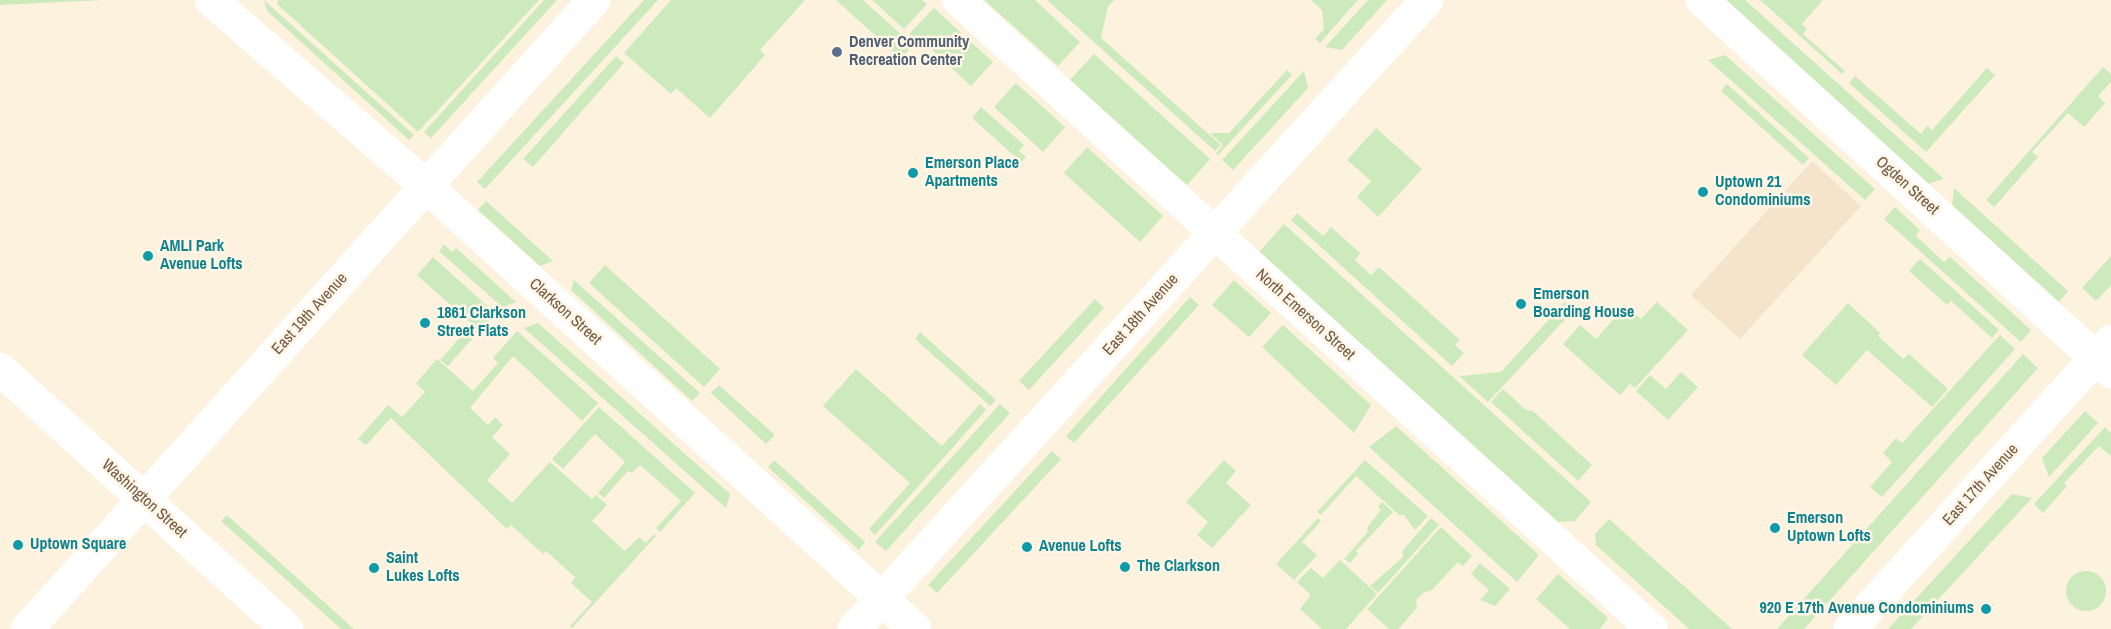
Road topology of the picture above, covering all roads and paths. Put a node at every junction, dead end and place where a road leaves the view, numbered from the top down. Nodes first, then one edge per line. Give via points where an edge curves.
1 (211, 0) edge
2 (594, 0) edge
3 (958, 0) edge
4 (1427, 0) edge
5 (1702, 0) edge
6 (426, 186) junction
7 (1215, 233) junction
8 (2106, 357) edge
9 (0, 369) edge
10 (144, 499) junction
11 (882, 599) junction
12 (27, 629) edge
13 (288, 629) edge
14 (854, 629) edge
15 (915, 629) edge
16 (1652, 629) edge
17 (1850, 629) edge

1 - 6 street, Clarkson Street
2 - 6 street, East 19th Avenue
3 - 7 street, North Emerson Street
4 - 7 street, East 18th Avenue
5 - 8 street, Ogden Street
6 - 10 street, East 19th Avenue
6 - 11 street, Clarkson Street
7 - 11 street, East 18th Avenue
7 - 16 street, North Emerson Street
8 - 17 street, East 17th Avenue
9 - 10 street, Washington Street
10 - 12 street, East 19th Avenue
10 - 13 street, Washington Street
11 - 14 street, East 18th Avenue
11 - 15 street, Clarkson Street

